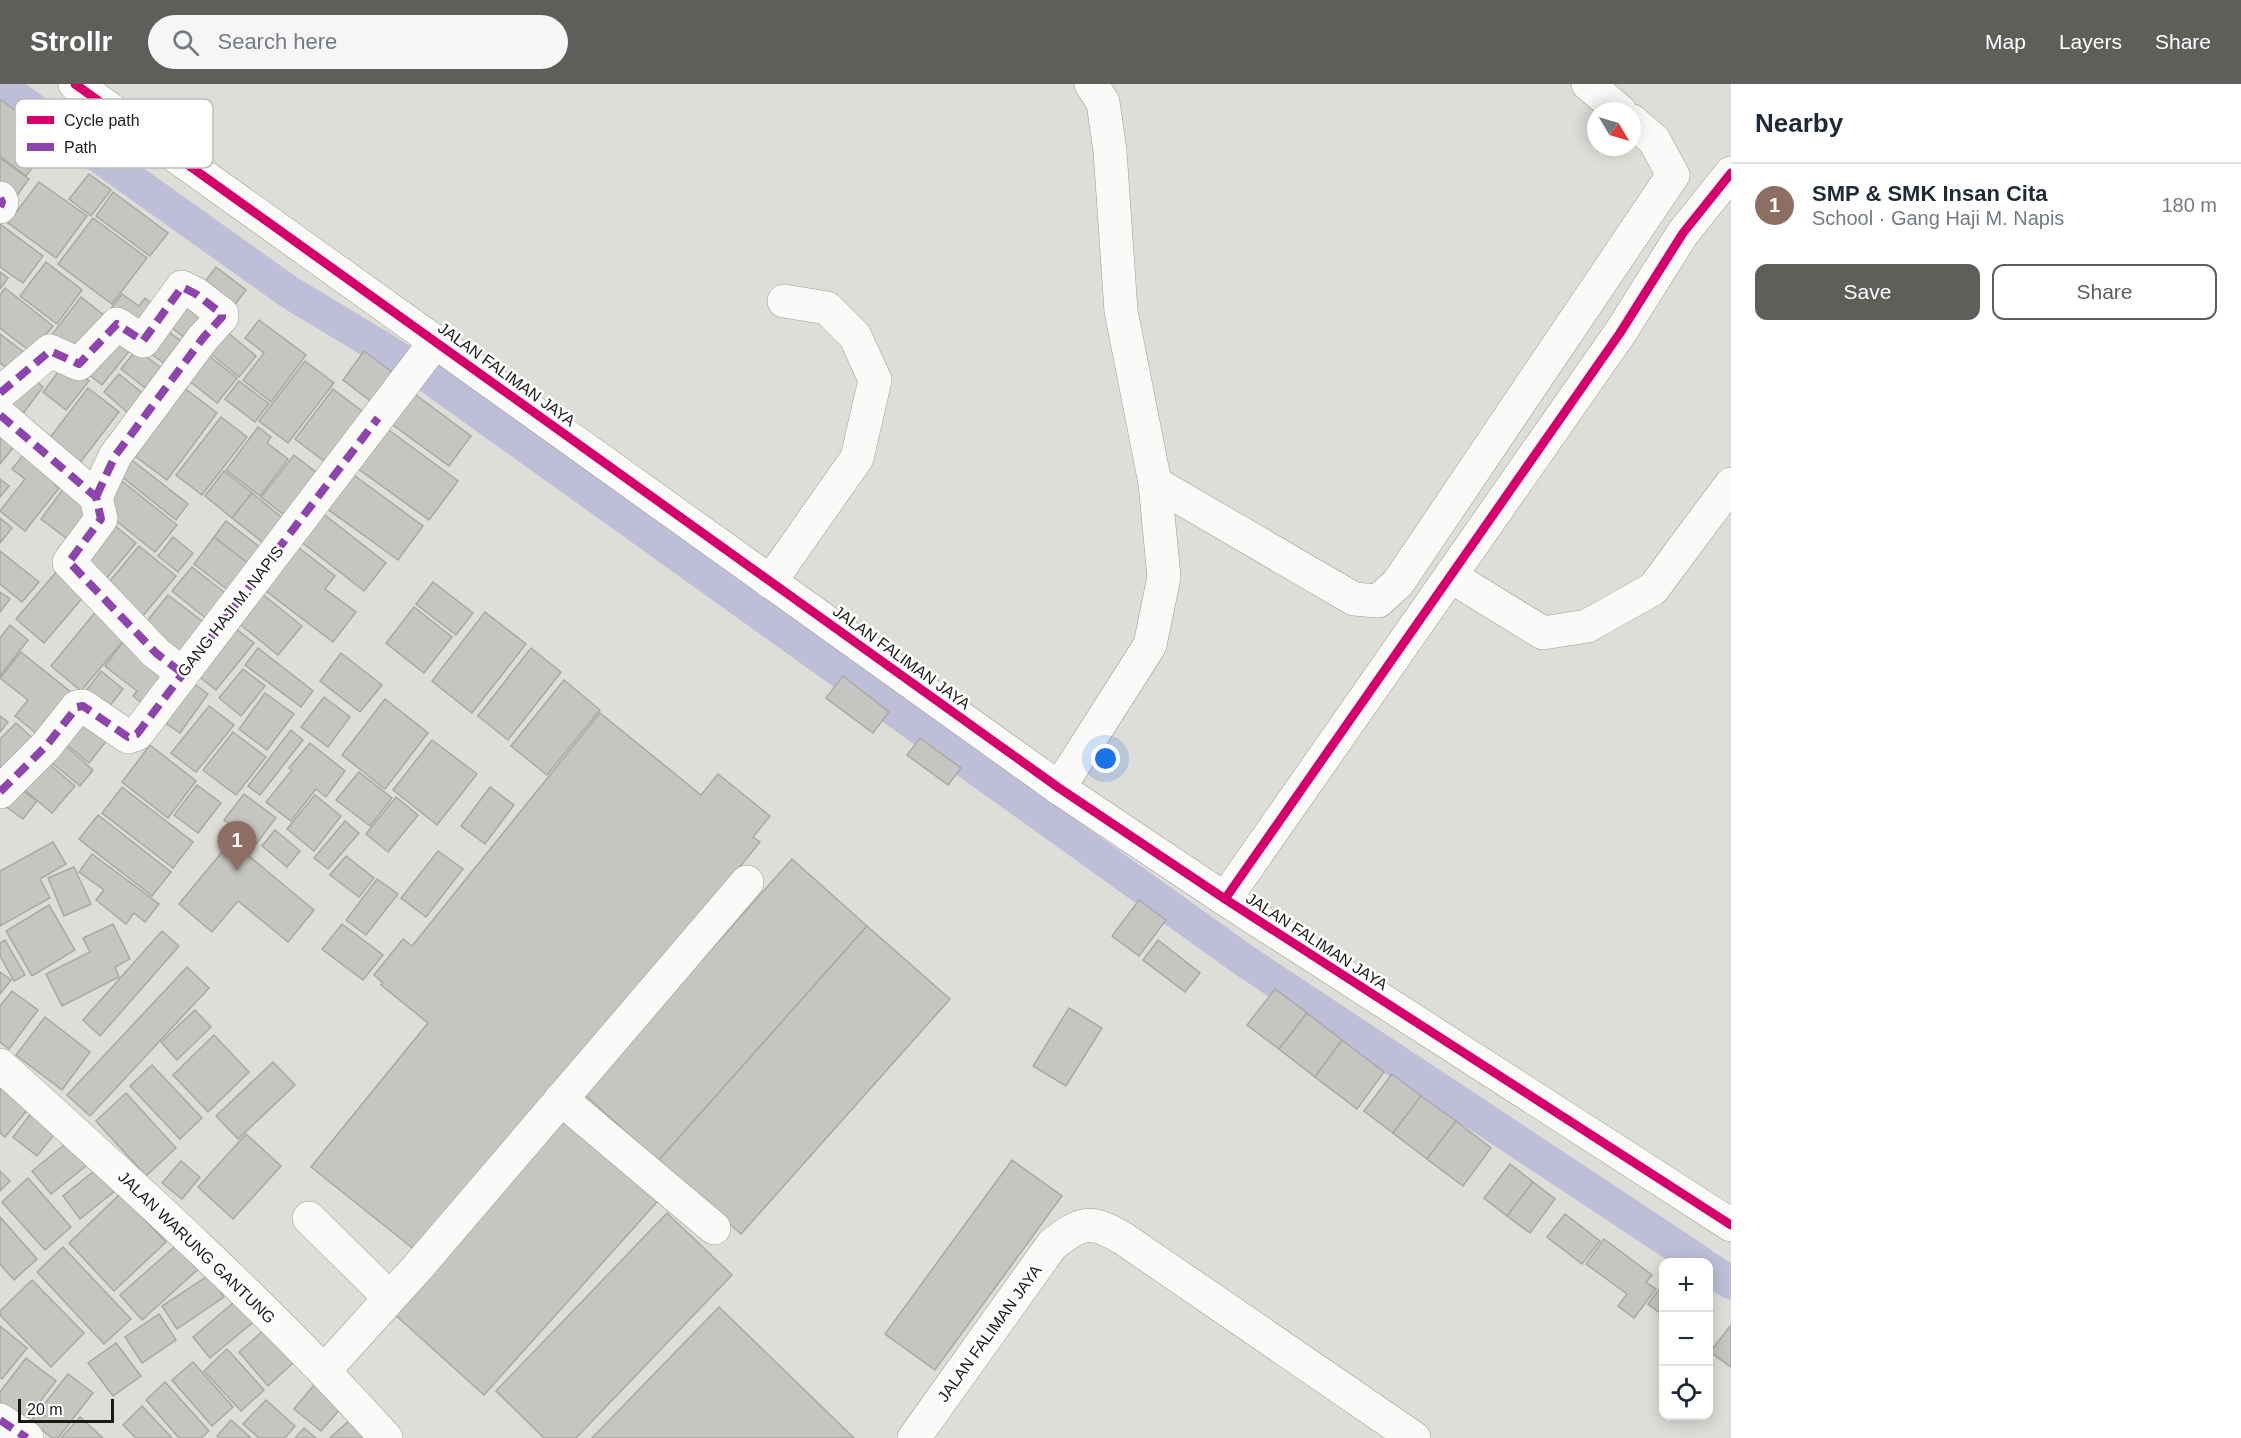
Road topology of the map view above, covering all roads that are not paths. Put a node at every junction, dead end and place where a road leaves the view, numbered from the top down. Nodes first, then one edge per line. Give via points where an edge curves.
1 (75, 84) edge
2 (1091, 84) edge
3 (1588, 84) edge
4 (96, 99) edge
5 (1609, 102) edge
6 (1641, 129) edge
7 (190, 168) edge
8 (1731, 173) edge
9 (0, 198) edge
10 (0, 207) edge
11 (784, 301) dead end
12 (432, 347) junction
13 (0, 393) edge
14 (0, 415) edge
15 (1155, 483) junction
16 (1731, 484) edge
17 (96, 497) junction
18 (1452, 577) junction
19 (770, 582) junction
20 (182, 673) junction
21 (1059, 788) junction
22 (0, 792) edge
23 (747, 882) dead end
24 (1225, 899) junction
25 (0, 1065) edge
26 (561, 1100) junction
27 (309, 1218) dead end
28 (1731, 1226) edge
29 (714, 1228) dead end
30 (389, 1297) junction
31 (325, 1370) junction
32 (0, 1419) edge
33 (27, 1438) edge
34 (386, 1438) edge
35 (914, 1438) edge
36 (1414, 1438) edge

1 - 4 street, JALAN FALIMAN JAYA
2 - 15 street via 1103,102 1121,311
3 - 5 street
6 - 15 street via 1654,140 1673,175 1398,583 1378,601 1354,599
7 - 12 street, JALAN FALIMAN JAYA
8 - 18 street via 1683,233 1620,333
9 - 10 street
11 - 19 street via 826,308 855,336 874,380 856,458
12 - 19 street, JALAN FALIMAN JAYA
12 - 20 street, GANG HAJI M. NAPIS
13 - 17 street via 50,351 80,364 117,324 142,341 182,287 222,314 115,456
14 - 17 street
15 - 21 street via 1164,577 1150,645
16 - 18 street via 1653,589 1587,626 1544,633
17 - 20 street via 101,519 69,562 156,653
18 - 24 street
19 - 21 street, JALAN FALIMAN JAYA
20 - 22 street, GANG HAJI M. NAPIS via 137,734 128,737 83,706 77,707 46,746
21 - 24 street, JALAN FALIMAN JAYA
23 - 26 street
24 - 28 street, JALAN FALIMAN JAYA
25 - 31 street, JALAN WARUNG GANTUNG via 168,1216
26 - 29 street
26 - 30 street
27 - 30 street
30 - 31 street
31 - 34 street, JALAN WARUNG GANTUNG
32 - 33 street
35 - 36 street, JALAN FALIMAN JAYA via 1052,1245 1069,1232 1090,1224 1124,1239

